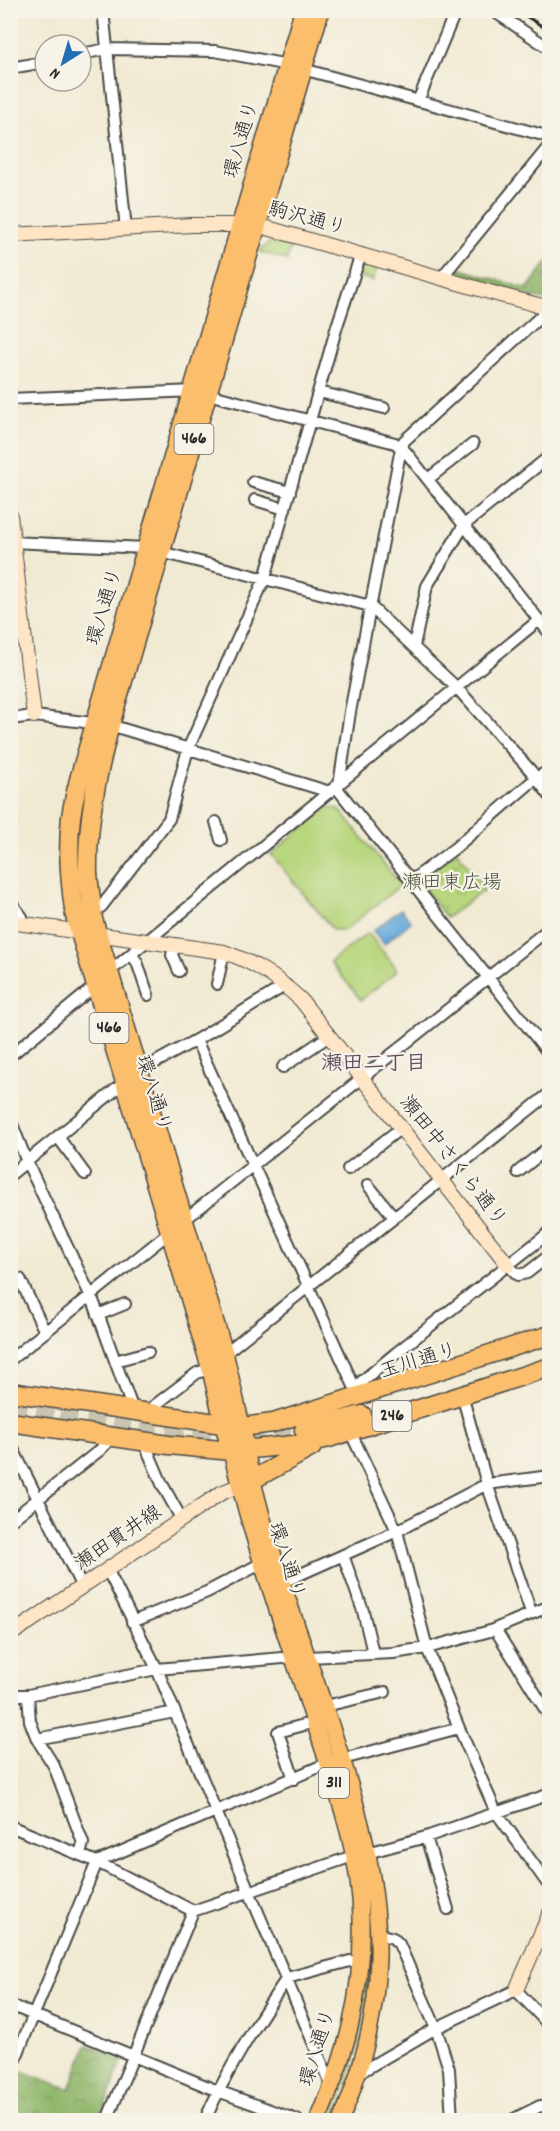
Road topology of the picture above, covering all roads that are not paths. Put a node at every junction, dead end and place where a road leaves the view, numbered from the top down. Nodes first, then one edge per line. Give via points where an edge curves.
1 (104, 10) edge
2 (304, 10) edge
3 (320, 10) edge
4 (456, 10) edge
5 (492, 10) edge
6 (108, 49) junction
7 (549, 49) edge
8 (93, 52) edge
9 (33, 64) edge
10 (296, 67) junction
11 (10, 68) edge
12 (418, 101) junction
13 (549, 137) edge
14 (549, 145) edge
15 (256, 226) junction
16 (126, 229) junction
17 (10, 235) edge
18 (361, 254) junction
19 (442, 277) junction
20 (549, 308) edge
21 (319, 392) junction
22 (201, 393) junction
23 (10, 399) edge
24 (384, 408) dead end
25 (310, 421) junction
26 (473, 444) dead end
27 (401, 448) junction
28 (549, 456) edge
29 (428, 479) junction
30 (254, 482) dead end
31 (290, 492) junction
32 (255, 500) dead end
33 (285, 509) junction
34 (10, 515) edge
35 (464, 525) junction
36 (12, 542) edge
37 (154, 550) junction
38 (265, 578) junction
39 (370, 606) junction
40 (539, 620) junction
41 (549, 634) edge
42 (414, 646) junction
43 (457, 688) junction
44 (34, 716) junction
45 (10, 719) edge
46 (103, 723) junction
47 (188, 749) junction
48 (549, 770) edge
49 (536, 778) junction
50 (335, 788) junction
51 (549, 796) edge
52 (216, 822) dead end
53 (221, 840) dead end
54 (411, 880) junction
55 (10, 901) edge
56 (93, 913) junction
57 (17, 923) edge
58 (549, 927) edge
59 (88, 933) junction
60 (150, 941) junction
61 (175, 944) junction
62 (225, 952) junction
63 (132, 955) junction
64 (179, 971) dead end
65 (488, 977) junction
66 (102, 980) junction
67 (217, 984) dead end
68 (286, 986) junction
69 (148, 995) dead end
70 (329, 1036) junction
71 (196, 1040) junction
72 (549, 1054) edge
73 (10, 1056) edge
74 (283, 1067) dead end
75 (132, 1077) junction
76 (362, 1078) junction
77 (549, 1093) edge
78 (10, 1119) edge
79 (401, 1128) junction
80 (58, 1137) junction
81 (544, 1151) dead end
82 (27, 1162) junction
83 (253, 1165) junction
84 (348, 1169) dead end
85 (519, 1172) dead end
86 (85, 1174) dead end
87 (10, 1175) edge
88 (441, 1180) junction
89 (368, 1185) dead end
90 (394, 1217) junction
91 (177, 1227) junction
92 (549, 1232) edge
93 (549, 1255) edge
94 (513, 1270) junction
95 (10, 1286) edge
96 (308, 1286) junction
97 (90, 1296) junction
98 (125, 1304) dead end
99 (98, 1315) junction
100 (45, 1332) junction
101 (549, 1335) edge
102 (549, 1345) edge
103 (148, 1352) dead end
104 (224, 1354) junction
105 (549, 1355) edge
106 (10, 1360) edge
107 (115, 1361) junction
108 (549, 1366) edge
109 (211, 1368) junction
110 (10, 1392) edge
111 (358, 1395) junction
112 (462, 1395) junction
113 (219, 1396) junction
114 (139, 1411) junction
115 (172, 1417) junction
116 (200, 1421) junction
117 (10, 1422) edge
118 (234, 1426) junction
119 (302, 1427) junction
120 (350, 1431) junction
121 (112, 1437) junction
122 (329, 1438) junction
123 (144, 1442) junction
124 (10, 1443) edge
125 (169, 1445) junction
126 (239, 1451) junction
127 (549, 1476) edge
128 (246, 1483) junction
129 (487, 1484) junction
130 (39, 1499) junction
131 (182, 1520) junction
132 (10, 1521) edge
133 (397, 1531) junction
134 (343, 1555) junction
135 (262, 1563) junction
136 (108, 1570) junction
137 (283, 1582) junction
138 (82, 1587) junction
139 (549, 1606) edge
140 (531, 1612) junction
141 (132, 1622) junction
142 (495, 1629) junction
143 (10, 1637) edge
144 (427, 1648) junction
145 (373, 1653) junction
146 (301, 1657) junction
147 (157, 1670) junction
148 (385, 1692) dead end
149 (10, 1695) edge
150 (28, 1695) junction
151 (325, 1706) junction
152 (175, 1712) junction
153 (549, 1717) edge
154 (315, 1722) junction
155 (459, 1728) junction
156 (37, 1739) junction
157 (335, 1761) junction
158 (294, 1779) junction
159 (549, 1794) edge
160 (217, 1811) junction
161 (496, 1812) junction
162 (10, 1826) edge
163 (426, 1837) junction
164 (360, 1854) junction
165 (80, 1855) junction
166 (97, 1862) junction
167 (549, 1887) edge
168 (249, 1892) junction
169 (448, 1909) dead end
170 (193, 1911) junction
171 (549, 1913) edge
172 (378, 1934) junction
173 (360, 1962) junction
174 (286, 1978) junction
175 (516, 1990) junction
176 (10, 2004) edge
177 (34, 2014) junction
178 (549, 2026) edge
179 (436, 2028) junction
180 (134, 2055) junction
181 (10, 2072) edge
182 (359, 2073) junction
183 (332, 2087) junction
184 (218, 2091) junction
185 (549, 2107) edge
186 (107, 2121) edge
187 (205, 2121) edge
188 (297, 2121) edge
189 (318, 2121) edge
190 (341, 2121) edge
191 (452, 2121) edge
192 (512, 2121) edge

1 - 6 street
2 - 10 highway, 環八通り / 466
3 - 10 highway, 環八通り / 466
4 - 12 street
5 - 7 street
6 - 8 street
6 - 10 street via 215,51
6 - 16 street
9 - 11 street
10 - 12 street
10 - 15 highway, 環八通り / 466
12 - 13 street
14 - 19 street
15 - 16 street, 駒沢通り
15 - 18 street, 駒沢通り
15 - 22 highway, 環八通り / 466
16 - 17 street, 駒沢通り
18 - 19 street, 駒沢通り
18 - 21 street
19 - 20 street, 駒沢通り
20 - 27 street via 404,441
21 - 24 street
21 - 25 street
22 - 23 street
22 - 25 street
22 - 37 highway, 環八通り / 466
25 - 27 street via 395,443
25 - 31 street
26 - 29 street
27 - 29 street
27 - 39 street
28 - 35 street
29 - 35 street
30 - 31 street
31 - 33 street
32 - 33 street
33 - 38 street
34 - 36 street
35 - 40 street
35 - 42 street via 427,586
36 - 37 street
36 - 44 street
37 - 38 street
37 - 46 highway, 環八通り / 466
38 - 39 street
38 - 47 street
39 - 42 street
39 - 50 street
40 - 41 street
40 - 43 street
42 - 43 street
43 - 49 street
43 - 50 street
44 - 45 street
44 - 46 street
46 - 47 street
46 - 56 highway, 環八通り / 466 via 91,807 88,875
46 - 59 highway, 環八通り / 466 via 75,795 69,839 70,880
47 - 50 street
47 - 56 street via 169,819
48 - 49 street
49 - 51 street
49 - 54 street via 455,848
50 - 54 street
50 - 60 street
52 - 53 street
54 - 65 street
55 - 57 street via 22,917
56 - 59 highway, 環八通り / 466
57 - 59 street, 瀬田中さくら通り
58 - 65 street
59 - 60 street, 瀬田中さくら通り
59 - 66 highway, 環八通り / 466
60 - 61 street, 瀬田中さくら通り
60 - 63 street
61 - 62 street, 瀬田中さくら通り
61 - 64 street via 172,955
62 - 67 street
62 - 68 street, 瀬田中さくら通り via 272,974
63 - 66 street
63 - 69 street
65 - 72 street
65 - 76 street
66 - 73 street
66 - 75 highway, 環八通り / 466
68 - 70 street, 瀬田中さくら通り
68 - 71 street
70 - 74 street
70 - 76 street, 瀬田中さくら通り
71 - 75 street
71 - 83 street
75 - 80 street
75 - 91 highway, 環八通り / 466
76 - 79 street, 瀬田中さくら通り
76 - 83 street
77 - 88 street
78 - 82 street
79 - 84 street
79 - 88 street, 瀬田中さくら通り
80 - 82 street
80 - 86 street
81 - 85 street
82 - 87 street
82 - 97 street
83 - 91 street
83 - 96 street
88 - 90 street
88 - 94 street, 瀬田中さくら通り
89 - 90 street
90 - 96 street
91 - 97 street
91 - 104 highway, 環八通り / 466
91 - 109 highway, 環八通り / 466
92 - 94 street
93 - 94 street via 527,1273
94 - 111 street via 396,1353 361,1382
95 - 100 street via 20,1279
96 - 104 street
96 - 111 street
97 - 99 street
97 - 100 street
98 - 99 street
99 - 107 street
100 - 106 street
101 - 111 highway, 246
102 - 119 highway, 玉川通り / 246
103 - 107 street
104 - 118 highway, 環八通り / 466
105 - 119 highway, 玉川通り / 246 via 356,1417
107 - 114 street
108 - 112 highway, 246
109 - 113 highway, 環八通り / 466
109 - 114 street
110 - 114 highway, 246
111 - 119 highway, 246
112 - 120 highway, 246
112 - 129 street
113 - 116 highway via 213,1412
113 - 118 highway, 環八通り / 466
114 - 115 highway, 246
115 - 116 highway, 246
115 - 125 highway via 181,1433
116 - 118 highway, 246
117 - 121 highway, 246
118 - 119 highway, 246 via 273,1423
118 - 126 highway, 環八通り / 466
119 - 122 highway, 246
119 - 126 highway, 246
120 - 122 highway, 246
120 - 133 street
121 - 123 highway, 246
121 - 130 street
122 - 128 highway
123 - 125 highway, 246
123 - 131 street
124 - 130 street
125 - 126 highway, 246
126 - 128 main road, 環八通り / 311
127 - 129 street
128 - 131 street, 瀬田貫井線 via 221,1493
128 - 135 main road, 環八通り / 311
128 - 137 main road, 環八通り / 311
129 - 133 street
129 - 140 street
130 - 132 street
130 - 138 street
131 - 136 street, 瀬田貫井線
133 - 134 street
133 - 144 street
134 - 137 street
134 - 145 street
135 - 141 street via 207,1592
135 - 146 main road, 環八通り / 311
136 - 138 street, 瀬田貫井線
136 - 141 street
136 - 143 street
137 - 146 main road, 環八通り / 311
138 - 143 street, 瀬田貫井線
139 - 140 street
140 - 142 street
141 - 147 street
142 - 144 street
142 - 153 street
144 - 145 street
144 - 155 street
145 - 146 street
146 - 147 street
146 - 151 main road, 環八通り / 311
146 - 154 main road, 環八通り / 311
147 - 150 street
147 - 152 street
148 - 151 street
149 - 150 street
150 - 156 street via 30,1721
151 - 157 main road, 環八通り / 311
152 - 156 street
152 - 160 street
154 - 157 main road, 環八通り / 311
154 - 158 street via 278,1732
155 - 157 street
155 - 161 street
156 - 165 street via 58,1776 82,1843
157 - 158 street
157 - 164 main road, 環八通り / 311 via 357,1804
158 - 160 street
159 - 161 street
160 - 166 street
160 - 168 street
161 - 163 street
161 - 167 street
162 - 165 street
163 - 164 street
163 - 169 street
164 - 168 street
164 - 172 main road, 環八通り / 311 via 376,1904
164 - 173 main road, 環八通り / 311
165 - 166 street
166 - 170 street
166 - 177 street
168 - 170 street
168 - 174 street
170 - 180 street
171 - 175 street
172 - 179 street via 399,1944
172 - 182 main road, 環八通り / 311 via 376,1992
173 - 174 street via 350,1961
173 - 183 main road, 環八通り / 311 via 354,2016
174 - 183 street
174 - 184 street
175 - 178 street
175 - 179 street
176 - 177 street
177 - 180 street
177 - 181 street
179 - 182 street
179 - 191 street via 449,2069
180 - 184 street
180 - 186 street
182 - 190 main road, 環八通り / 311
183 - 189 main road, 環八通り / 311
184 - 187 street
184 - 188 street
185 - 192 street via 540,2106

